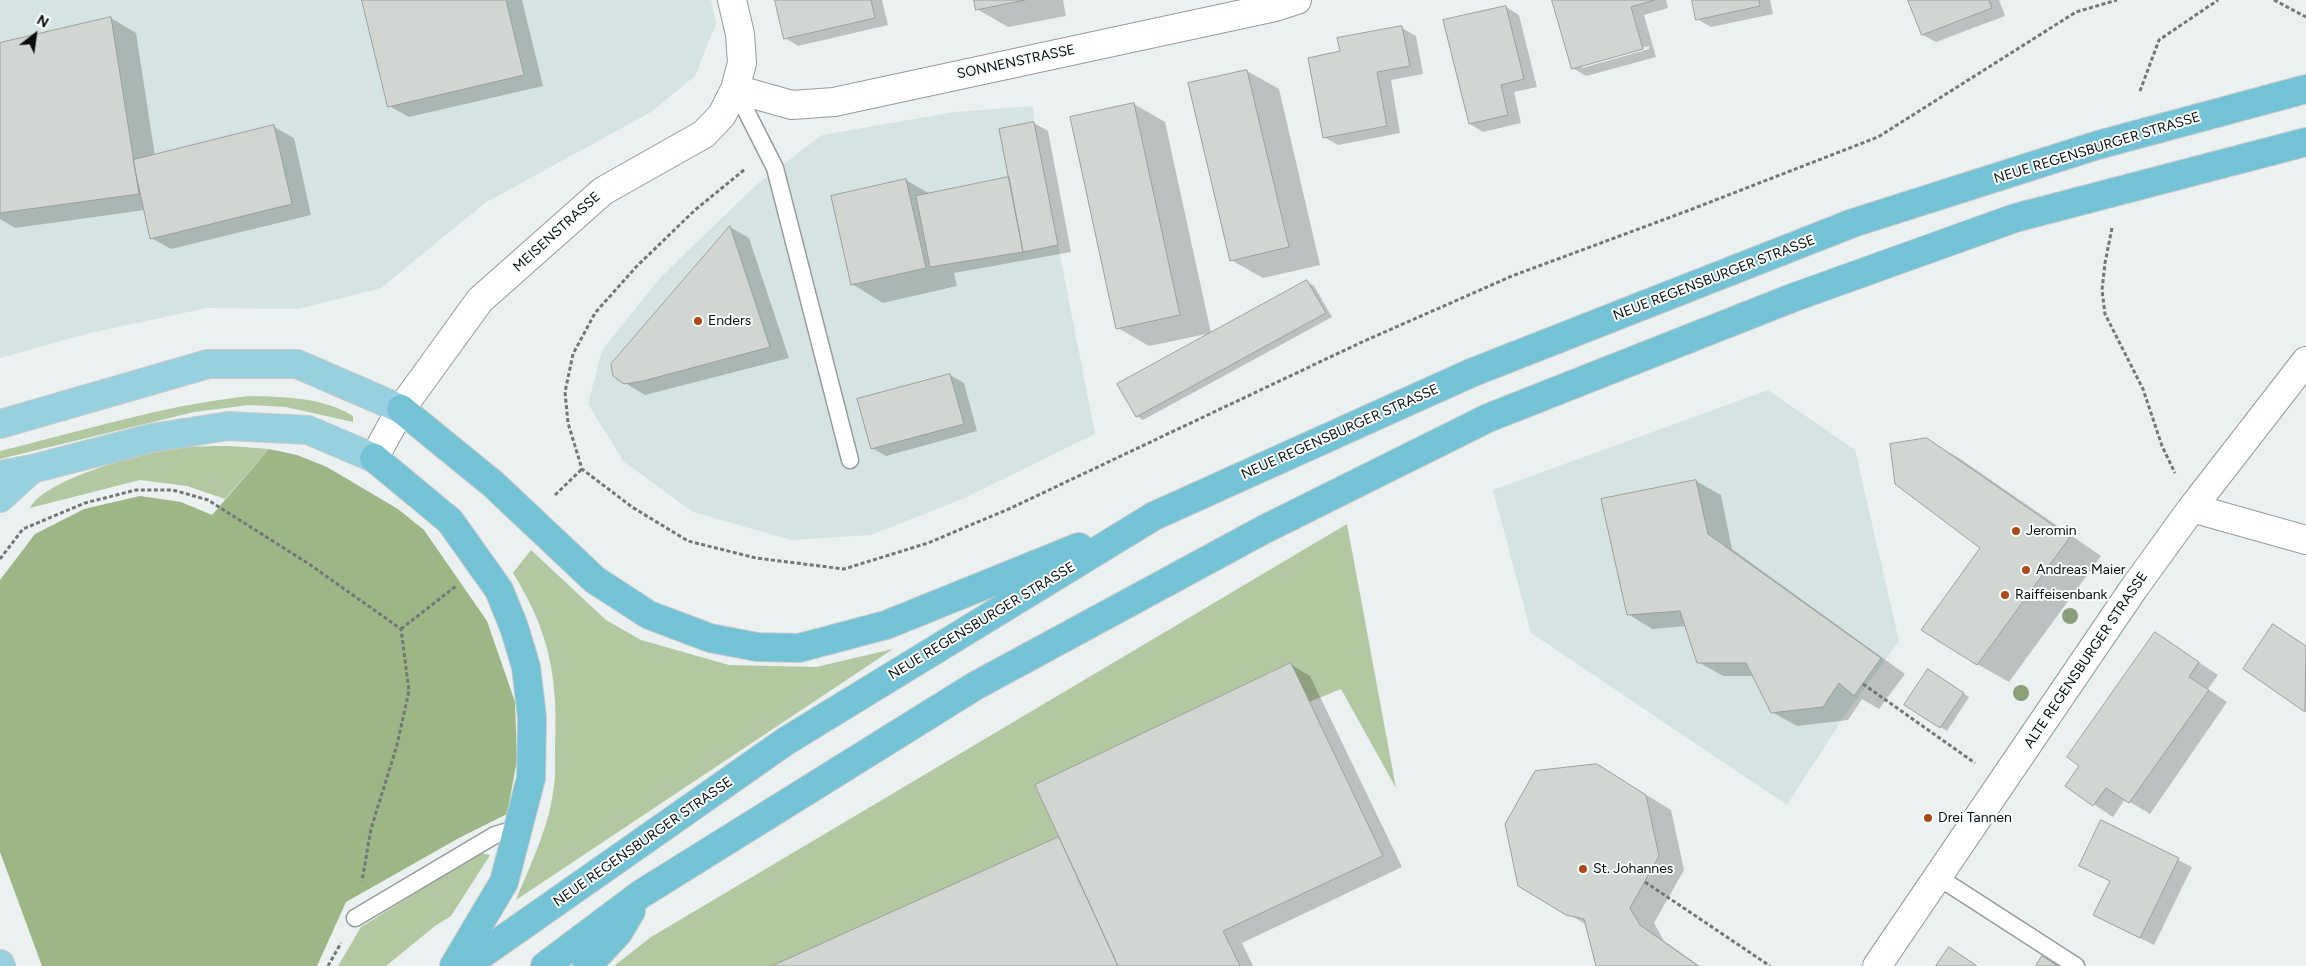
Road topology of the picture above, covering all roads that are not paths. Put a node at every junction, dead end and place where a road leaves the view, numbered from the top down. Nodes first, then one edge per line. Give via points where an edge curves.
1 (732, 0) edge
2 (1282, 2) edge
3 (735, 89) junction
4 (2306, 89) edge
5 (2306, 142) edge
6 (2306, 361) edge
7 (401, 409) junction
8 (0, 424) edge
9 (374, 458) junction
10 (850, 460) dead end
11 (32, 469) junction
12 (0, 475) edge
13 (0, 498) edge
14 (2192, 508) junction
15 (1154, 516) junction
16 (2306, 540) edge
17 (518, 828) junction
18 (1938, 877) junction
19 (641, 894) junction
20 (355, 918) road end
21 (454, 966) edge
22 (465, 966) edge
23 (545, 966) edge
24 (587, 966) edge
25 (1878, 966) edge
26 (2076, 966) edge

1 - 3 street, MEISENSTRASSE via 740,34 742,63
2 - 3 street, SONNENSTRASSE via 834,102 792,105
3 - 7 street, MEISENSTRASSE via 722,115 704,134 603,191 480,300
3 - 10 lane via 775,168
4 - 15 highway, NEUE REGENSBURGER STRASSE via 2098,145 1853,223 1471,373
5 - 19 highway via 2015,218 1792,298 1488,418 1263,530 975,686
6 - 14 street, ALTE REGENSBURGER STRASSE
7 - 8 main road via 297,364 208,364
7 - 9 street, MEISENSTRASSE
7 - 15 highway via 493,484 594,580 649,615 710,638 757,647 799,648 886,626
9 - 11 main road via 308,430 228,426 152,438
9 - 17 highway via 450,521 499,590 514,627 526,666 532,717 531,778
11 - 12 main road
11 - 13 main road
14 - 16 street
14 - 18 street, ALTE REGENSBURGER STRASSE
15 - 22 highway, NEUE REGENSBURGER STRASSE via 786,742
17 - 20 lane via 495,834
17 - 21 highway via 504,882
18 - 25 street, ALTE REGENSBURGER STRASSE
18 - 26 lane
19 - 23 highway
19 - 24 highway via 618,932

